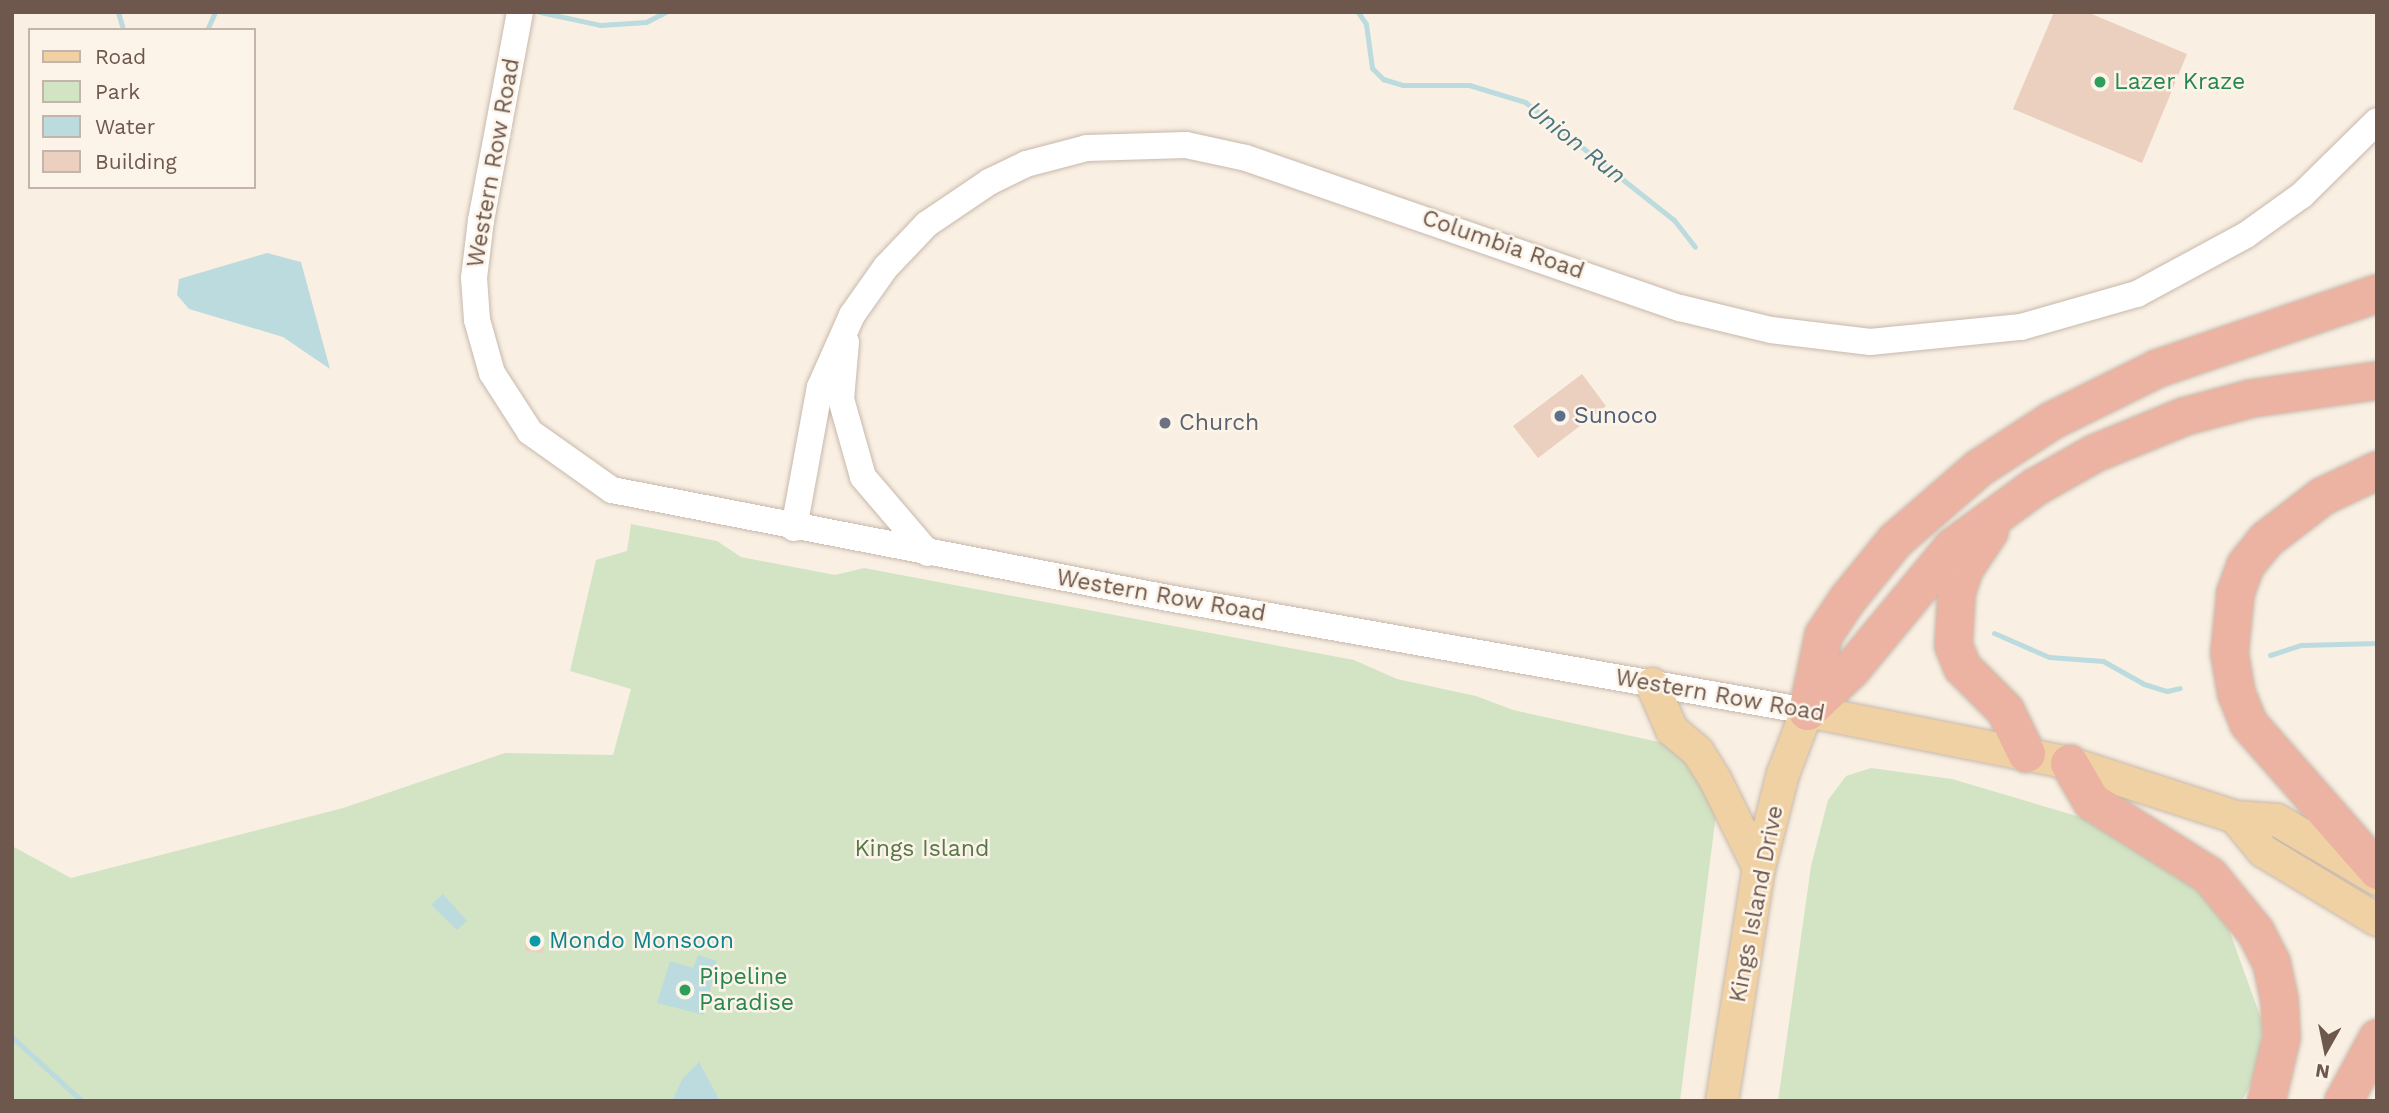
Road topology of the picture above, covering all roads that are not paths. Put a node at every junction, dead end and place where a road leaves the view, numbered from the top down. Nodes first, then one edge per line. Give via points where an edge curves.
1 (520, 12) edge
2 (2377, 121) edge
3 (2377, 293) edge
4 (844, 331) junction
5 (2377, 380) edge
6 (2377, 470) edge
7 (1999, 516) junction
8 (794, 528) junction
9 (928, 553) junction
10 (1652, 684) junction
11 (1807, 711) junction
12 (2026, 753) junction
13 (2069, 762) junction
14 (2235, 817) junction
15 (1759, 868) junction
16 (2377, 870) edge
17 (2377, 879) edge
18 (2377, 920) edge
19 (2377, 1038) edge
20 (1722, 1101) edge
21 (2266, 1101) edge
22 (2343, 1101) edge

1 - 8 street, Western Row Road via 481,220 475,301 482,344 509,405 530,432 612,490
2 - 4 street, Columbia Road via 2302,195 2211,256 2137,294 2021,327 1870,342 1771,331 1680,308 1246,158 1186,145 1141,145 1087,148 1026,164 977,189 903,246
3 - 11 highway via 2157,368 2052,421 1978,467 1895,540 1847,599 1823,635
4 - 8 street, Columbia Road via 820,387
4 - 9 street via 849,354 841,399 844,426 863,477
5 - 7 highway via 2251,398 2144,430 2034,487
6 - 16 highway via 2322,496 2266,538 2245,565 2235,593 2230,653 2236,693 2248,723
7 - 11 highway via 1952,547 1851,669
7 - 12 highway via 1964,568 1951,618 1953,645 1962,667 2005,710
8 - 9 street, Western Row Road
9 - 10 street, Western Row Road
10 - 11 street, Western Row Road
10 - 15 main road via 1672,730 1698,752 1715,779
11 - 12 main road, Western Row Road
11 - 15 main road, Kings Island Drive via 1783,774
12 - 13 main road, Western Row Road
13 - 14 main road, Western Row Road
13 - 21 highway via 2091,801 2209,875 2255,931 2271,962 2279,999 2281,1037
14 - 17 main road, Western Row Road via 2277,820
14 - 18 main road via 2263,851
15 - 20 main road, Kings Island Drive
19 - 22 highway

